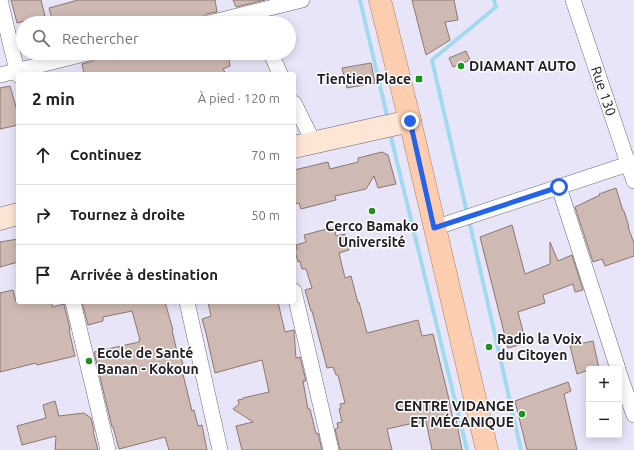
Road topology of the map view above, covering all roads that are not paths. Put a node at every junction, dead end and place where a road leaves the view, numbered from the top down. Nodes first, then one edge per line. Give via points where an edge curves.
1 (0, 0) edge
2 (302, 0) edge
3 (380, 0) edge
4 (573, 0) edge
5 (263, 16) edge
6 (63, 60) edge
7 (274, 60) edge
8 (17, 72) edge
9 (21, 72) edge
10 (279, 72) edge
11 (16, 73) edge
12 (0, 75) edge
13 (296, 111) edge
14 (410, 121) junction
15 (304, 145) edge
16 (631, 163) edge
17 (634, 181) edge
18 (559, 187) junction
19 (16, 215) edge
20 (0, 219) edge
21 (434, 228) junction
22 (296, 300) edge
23 (73, 304) edge
24 (187, 304) edge
25 (617, 366) edge
26 (622, 381) edge
27 (634, 415) edge
28 (108, 450) edge
29 (220, 450) edge
30 (331, 450) edge
31 (487, 450) edge

1 - 8 street
2 - 5 street
3 - 14 main road
4 - 16 street, Rue 130
6 - 9 street
7 - 10 street
11 - 12 street
13 - 15 street
14 - 15 street
14 - 21 main road
16 - 17 street, Rue 130
16 - 18 street
18 - 21 street
18 - 25 street
19 - 20 street
21 - 31 main road
22 - 30 street
23 - 28 street
24 - 29 street
26 - 27 street

